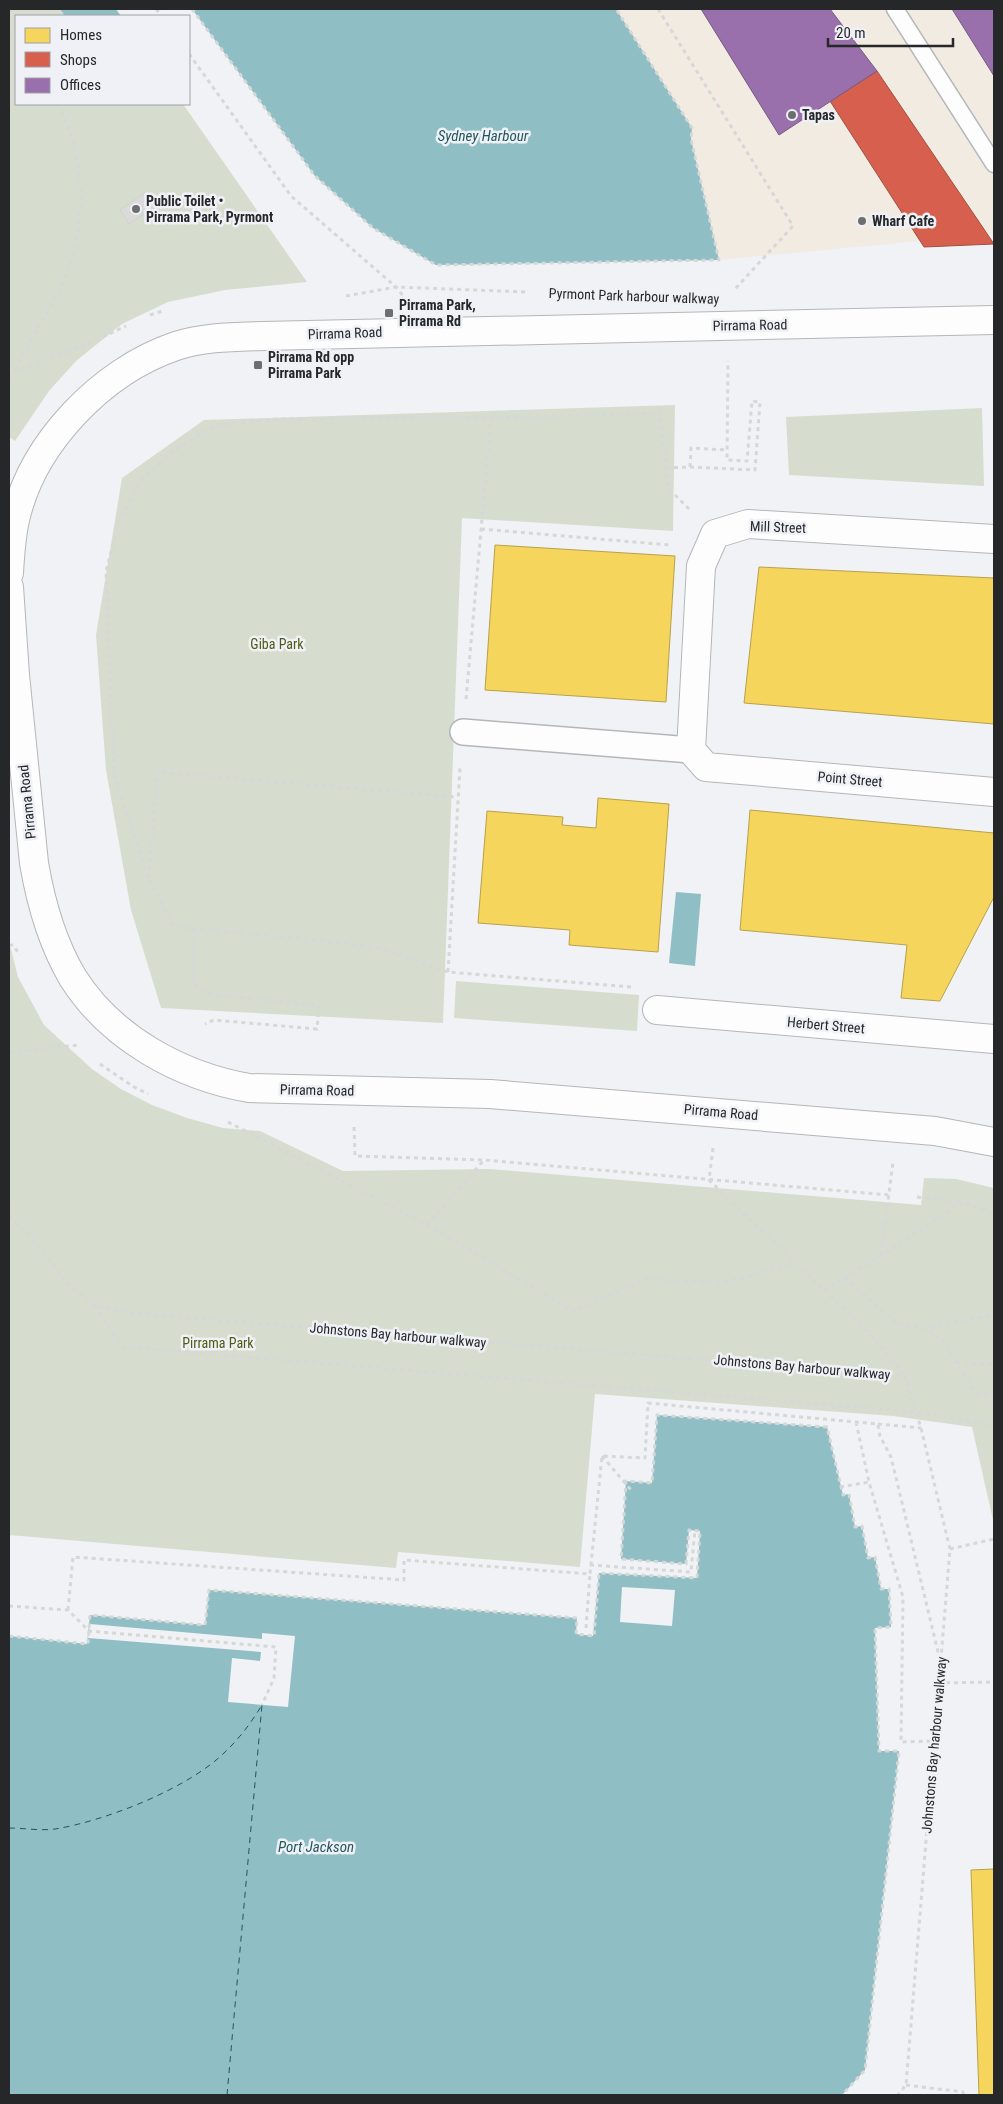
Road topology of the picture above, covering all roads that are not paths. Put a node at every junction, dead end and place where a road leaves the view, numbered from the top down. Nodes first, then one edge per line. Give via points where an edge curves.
1 (894, 9) edge
2 (994, 164) edge
3 (994, 320) edge
4 (994, 539) edge
5 (9, 573) edge
6 (9, 587) edge
7 (463, 732) road end
8 (698, 758) junction
9 (994, 792) edge
10 (657, 1010) road end
11 (994, 1039) edge
12 (994, 1142) edge

1 - 2 lane
3 - 5 street, Pirrama Road via 263,336 206,340 177,346 126,370 100,388 56,436 39,460 15,519
4 - 8 street, Mill Street via 748,524 712,541 701,566
6 - 12 street, Pirrama Road via 30,831 39,894 48,924 74,978 109,1021 178,1067 226,1084 249,1088 490,1094 896,1127
7 - 8 street, Point Street
8 - 9 street, Point Street
10 - 11 street, Herbert Street

